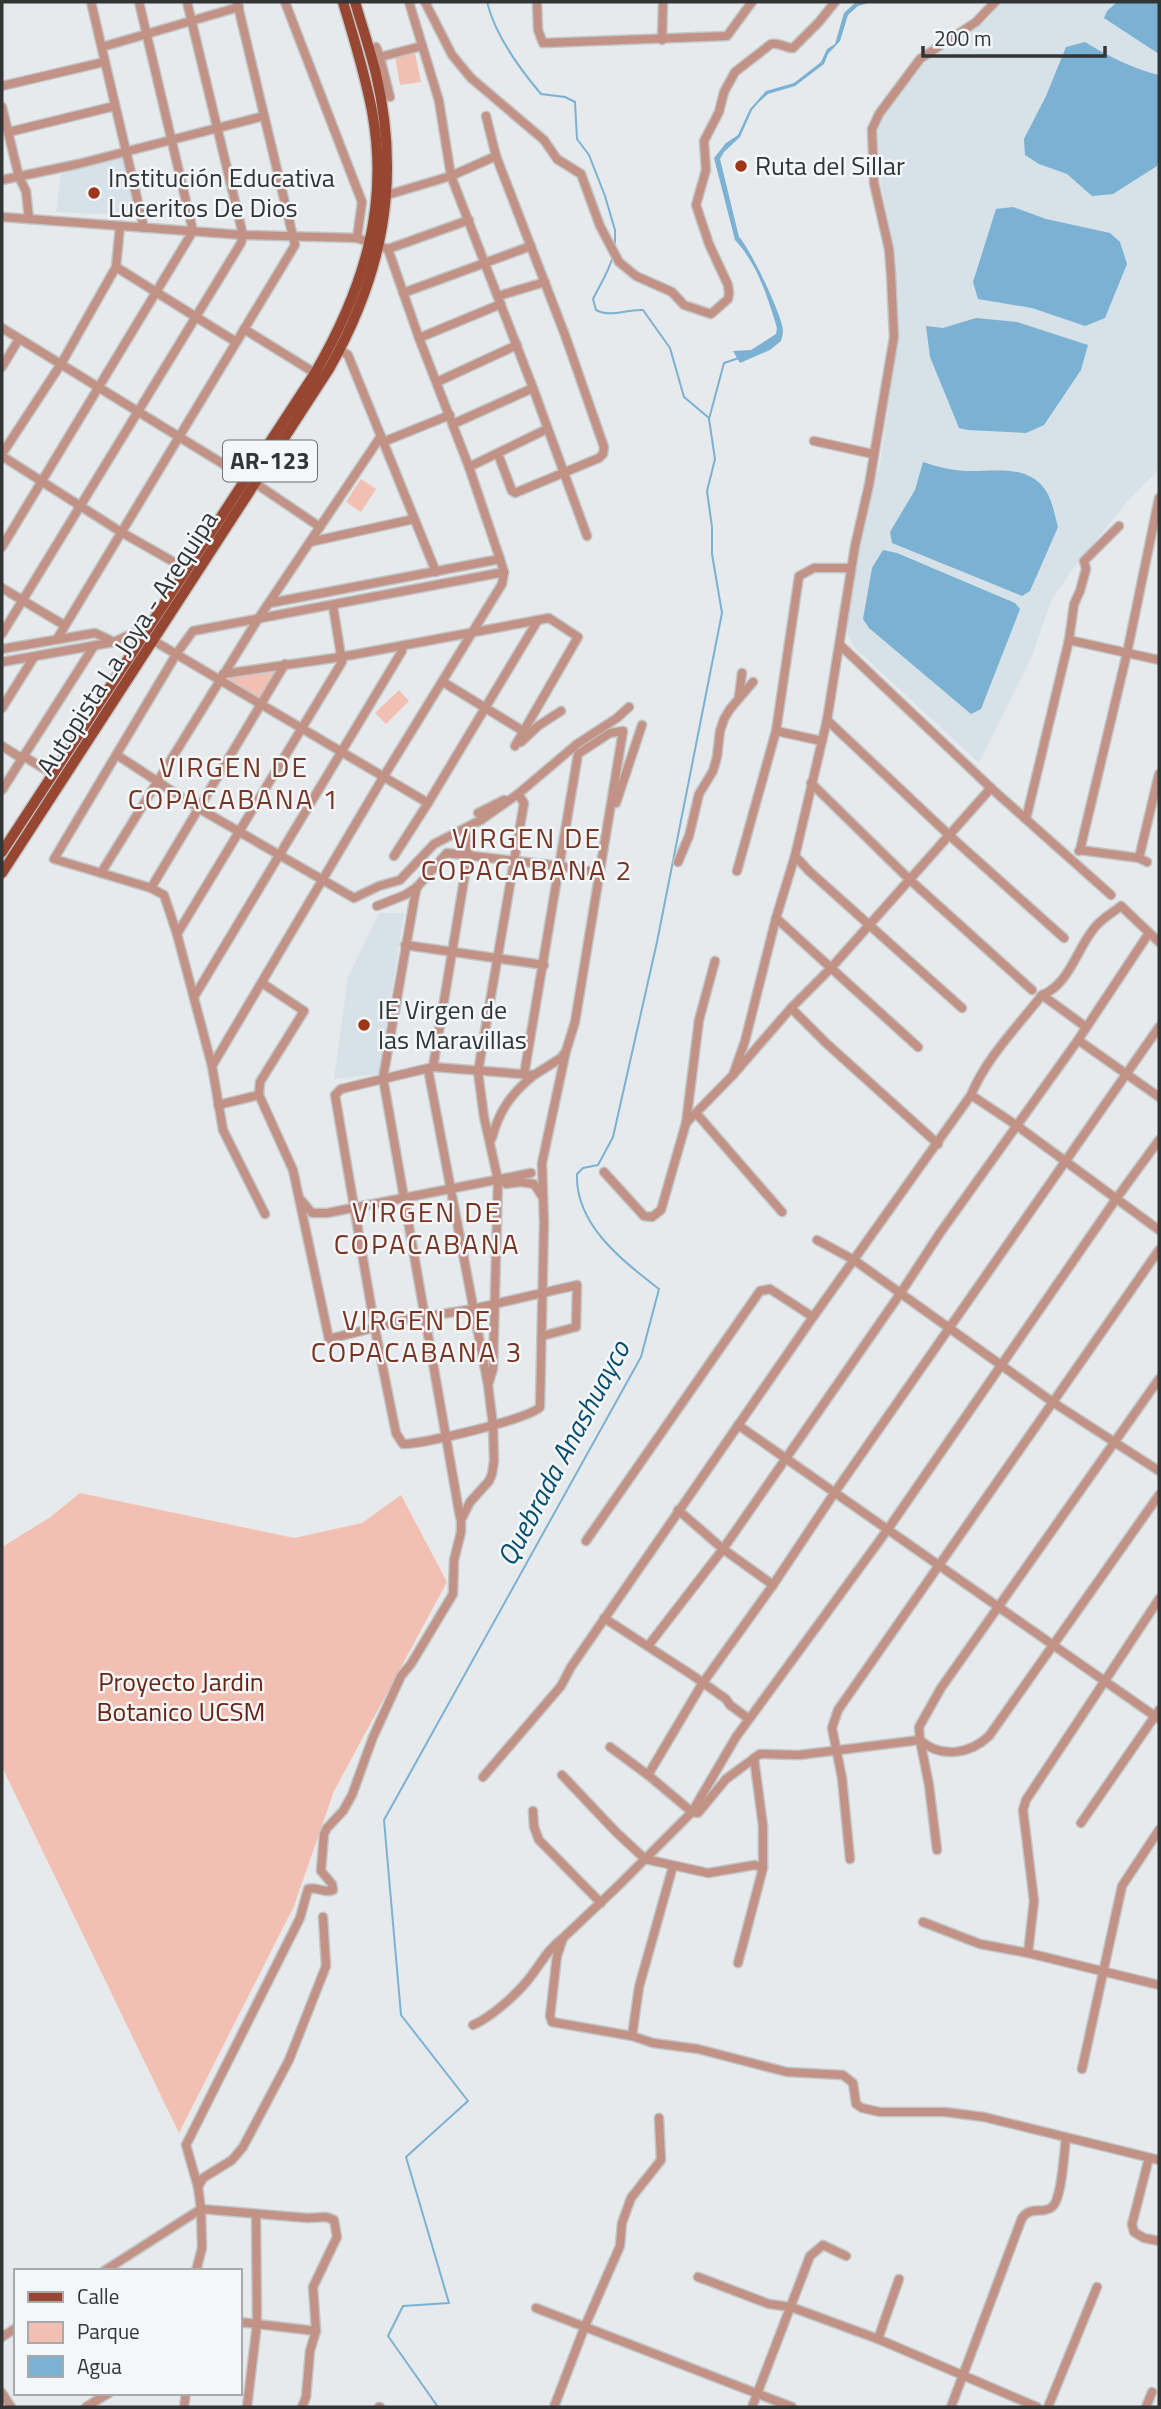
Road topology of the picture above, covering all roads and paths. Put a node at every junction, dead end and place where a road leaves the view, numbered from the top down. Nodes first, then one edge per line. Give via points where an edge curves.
1 (91, 2) edge
2 (139, 2) edge
3 (187, 2) edge
4 (285, 2) edge
5 (343, 2) edge
6 (355, 2) edge
7 (409, 2) edge
8 (425, 2) edge
9 (537, 2) edge
10 (663, 2) edge
11 (752, 2) edge
12 (835, 2) edge
13 (995, 2) edge
14 (238, 4) edge
15 (192, 22) junction
16 (146, 35) junction
17 (662, 40) junction
18 (422, 46) junction
19 (102, 47) junction
20 (376, 47) dead end
21 (380, 57) junction
22 (104, 62) junction
23 (2, 86) edge
24 (390, 97) dead end
25 (115, 106) junction
26 (2, 107) edge
27 (264, 116) junction
28 (486, 116) dead end
29 (218, 128) junction
30 (9, 132) junction
31 (172, 139) junction
32 (125, 150) junction
33 (496, 156) junction
34 (451, 176) junction
35 (19, 177) junction
36 (2, 180) edge
37 (387, 195) junction
38 (2, 217) edge
39 (29, 219) junction
40 (469, 220) junction
41 (120, 226) junction
42 (144, 228) junction
43 (194, 231) junction
44 (243, 235) junction
45 (295, 237) junction
46 (357, 238) junction
47 (531, 246) junction
48 (379, 247) junction
49 (485, 263) junction
50 (117, 267) junction
51 (545, 282) junction
52 (156, 292) junction
53 (403, 293) junction
54 (499, 300) junction
55 (195, 316) junction
56 (2, 328) edge
57 (244, 329) junction
58 (419, 338) junction
59 (19, 340) junction
60 (236, 342) junction
61 (517, 345) junction
62 (340, 350) junction
63 (61, 365) junction
64 (2, 367) edge
65 (315, 373) junction
66 (437, 382) junction
67 (98, 386) junction
68 (533, 388) junction
69 (137, 411) junction
70 (452, 419) junction
71 (547, 429) junction
72 (178, 436) junction
73 (382, 439) junction
74 (814, 441) dead end
75 (498, 454) junction
76 (873, 454) junction
77 (2, 455) edge
78 (469, 467) junction
79 (562, 472) junction
80 (251, 481) junction
81 (42, 482) junction
82 (1159, 498) edge
83 (80, 506) junction
84 (414, 519) junction
85 (1119, 526) dead end
86 (320, 527) junction
87 (121, 531) junction
88 (587, 536) dead end
89 (310, 542) junction
90 (2, 547) edge
91 (500, 559) junction
92 (851, 568) junction
93 (186, 569) junction
94 (436, 572) junction
95 (503, 572) junction
96 (2, 588) edge
97 (23, 601) junction
98 (270, 603) junction
99 (334, 606) junction
100 (258, 619) junction
101 (538, 620) junction
102 (64, 625) junction
103 (151, 625) junction
104 (474, 633) junction
105 (2, 634) edge
106 (57, 639) junction
107 (1069, 640) junction
108 (154, 641) junction
109 (114, 642) junction
110 (840, 645) junction
111 (94, 646) junction
112 (401, 646) junction
113 (2, 649) edge
114 (177, 653) junction
115 (1127, 653) junction
116 (34, 657) junction
117 (341, 657) junction
118 (1159, 660) edge
119 (2, 662) edge
120 (285, 664) junction
121 (742, 673) dead end
122 (222, 677) junction
123 (443, 682) junction
124 (753, 682) dead end
125 (738, 699) junction
126 (261, 705) junction
127 (629, 707) dead end
128 (2, 708) edge
129 (485, 708) junction
130 (561, 711) dead end
131 (827, 720) junction
132 (642, 725) dead end
133 (300, 729) junction
134 (523, 731) junction
135 (776, 731) junction
136 (822, 741) junction
137 (2, 746) edge
138 (341, 752) junction
139 (117, 755) junction
140 (23, 756) junction
141 (53, 774) junction
142 (1159, 774) edge
143 (384, 776) junction
144 (157, 783) junction
145 (811, 783) junction
146 (991, 788) junction
147 (2, 790) edge
148 (516, 796) junction
149 (428, 803) junction
150 (198, 808) junction
151 (478, 813) dead end
152 (1026, 818) junction
153 (609, 826) junction
154 (464, 830) junction
155 (240, 832) junction
156 (949, 835) junction
157 (1080, 850) junction
158 (2, 852) edge
159 (279, 854) junction
160 (394, 856) dead end
161 (467, 856) junction
162 (795, 856) junction
163 (1072, 859) junction
164 (513, 861) junction
165 (678, 862) dead end
166 (560, 866) junction
167 (737, 871) dead end
168 (2, 873) edge
169 (101, 873) junction
170 (599, 873) junction
171 (322, 879) junction
172 (909, 880) junction
173 (417, 887) junction
174 (151, 888) junction
175 (1111, 895) dead end
176 (377, 906) dead end
177 (776, 918) junction
178 (870, 925) junction
179 (1149, 933) junction
180 (177, 934) junction
181 (1064, 938) dead end
182 (1159, 942) edge
183 (405, 945) junction
184 (451, 952) junction
185 (498, 960) junction
186 (715, 961) dead end
187 (544, 965) junction
188 (831, 968) junction
189 (262, 983) junction
190 (1032, 990) dead end
191 (1042, 995) junction
192 (194, 996) junction
193 (790, 1008) junction
194 (962, 1008) dead end
195 (1086, 1027) junction
196 (1159, 1027) edge
197 (1078, 1040) junction
198 (918, 1047) dead end
199 (566, 1051) junction
200 (212, 1066) junction
201 (430, 1068) junction
202 (478, 1072) junction
203 (524, 1075) junction
204 (534, 1075) junction
205 (733, 1075) junction
206 (1127, 1075) junction
207 (383, 1078) junction
208 (259, 1095) junction
209 (971, 1095) junction
210 (1159, 1097) edge
211 (218, 1105) junction
212 (696, 1113) junction
213 (686, 1123) junction
214 (1016, 1125) junction
215 (491, 1140) junction
216 (1159, 1140) edge
217 (937, 1143) junction
218 (1065, 1161) junction
219 (604, 1172) dead end
220 (531, 1173) dead end
221 (498, 1183) junction
222 (451, 1190) junction
223 (298, 1194) junction
224 (404, 1199) junction
225 (544, 1199) junction
226 (1116, 1199) junction
227 (355, 1208) junction
228 (782, 1212) dead end
229 (265, 1214) dead end
230 (1159, 1230) edge
231 (817, 1240) dead end
232 (1159, 1250) edge
233 (854, 1260) junction
234 (543, 1294) junction
235 (900, 1294) junction
236 (496, 1304) junction
237 (473, 1309) junction
238 (425, 1317) junction
239 (813, 1317) junction
240 (950, 1328) junction
241 (375, 1329) junction
242 (542, 1336) junction
243 (1001, 1365) junction
244 (1159, 1379) edge
245 (488, 1385) junction
246 (1054, 1403) junction
247 (493, 1425) junction
248 (738, 1425) junction
249 (446, 1437) junction
250 (1115, 1442) junction
251 (785, 1458) junction
252 (1159, 1471) edge
253 (835, 1492) junction
254 (1159, 1495) edge
255 (678, 1510) junction
256 (461, 1520) junction
257 (888, 1529) junction
258 (586, 1541) dead end
259 (723, 1549) junction
260 (940, 1567) junction
261 (773, 1585) junction
262 (1159, 1599) edge
263 (997, 1608) junction
264 (604, 1618) junction
265 (648, 1646) junction
266 (1053, 1646) junction
267 (1105, 1680) junction
268 (702, 1684) junction
269 (1158, 1715) edge
270 (749, 1719) junction
271 (920, 1740) junction
272 (610, 1747) dead end
273 (838, 1750) junction
274 (754, 1758) junction
275 (562, 1775) dead end
276 (648, 1775) junction
277 (483, 1777) dead end
278 (533, 1811) dead end
279 (692, 1812) junction
280 (1081, 1822) dead end
281 (1159, 1829) edge
282 (937, 1850) dead end
283 (850, 1858) dead end
284 (645, 1859) junction
285 (673, 1866) junction
286 (763, 1868) junction
287 (601, 1903) junction
288 (323, 1917) dead end
289 (923, 1922) dead end
290 (563, 1938) junction
291 (1028, 1952) junction
292 (738, 1963) dead end
293 (1104, 1970) junction
294 (1159, 1984) edge
295 (473, 2025) dead end
296 (632, 2036) junction
297 (1082, 2069) dead end
298 (659, 2118) dead end
299 (1066, 2138) junction
300 (1149, 2158) junction
301 (1159, 2160) edge
302 (198, 2187) junction
303 (201, 2209) junction
304 (256, 2214) junction
305 (1159, 2242) edge
306 (202, 2248) junction
307 (846, 2256) dead end
308 (107, 2269) edge
309 (196, 2269) edge
310 (202, 2269) edge
311 (698, 2277) dead end
312 (899, 2279) dead end
313 (1097, 2287) dead end
314 (791, 2307) junction
315 (536, 2308) dead end
316 (242, 2322) edge
317 (257, 2324) junction
318 (585, 2326) junction
319 (316, 2331) junction
320 (878, 2339) junction
321 (963, 2375) junction
322 (1152, 2392) dead end
323 (2, 2393) edge
324 (757, 2394) junction
325 (106, 2395) edge
326 (10, 2407) edge
327 (86, 2407) edge
328 (247, 2407) edge
329 (302, 2407) edge
330 (554, 2407) edge
331 (752, 2407) edge
332 (792, 2407) edge
333 (951, 2407) edge
334 (1037, 2407) edge
335 (1048, 2407) edge
336 (1146, 2407) edge

1 - 19 street
2 - 16 street
3 - 15 street
4 - 46 street via 362,202
5 - 48 main road, Autopista La Joya - Arequipa / AR-123 via 373,113
6 - 37 main road, Autopista La Joya - Arequipa / AR-123 via 381,101
7 - 18 street
8 - 12 street via 452,55 471,78 544,140 557,159 581,174 619,262 636,276 672,292 684,305 711,314 729,293 696,205 706,170 704,141 735,72 771,44 787,48 797,44
9 - 17 street via 543,43
10 - 17 street
11 - 17 street via 727,36
13 - 76 street via 976,22 920,59 872,129 872,162 889,249 894,337
14 - 15 street
14 - 27 street
15 - 16 street
15 - 29 street
16 - 19 street
16 - 31 street
18 - 21 street
18 - 34 street via 439,101
19 - 22 street
20 - 21 street
21 - 24 street
22 - 23 street
22 - 25 street
25 - 30 street
25 - 32 street
26 - 30 street
27 - 29 street
27 - 45 street
28 - 33 street
29 - 31 street
29 - 44 street
30 - 35 street
31 - 32 street
31 - 43 street
32 - 35 street
32 - 42 street
33 - 34 street
33 - 47 street
34 - 37 street
34 - 40 street
35 - 36 street
35 - 39 street via 26,191
37 - 48 main road, Autopista La Joya - Arequipa / AR-123
38 - 39 street
39 - 41 street
40 - 48 street
40 - 49 street
41 - 42 street
41 - 50 street
42 - 43 street
43 - 44 street
43 - 52 street
44 - 45 street
44 - 55 street
45 - 46 street
45 - 57 street via 295,245
46 - 48 street
47 - 49 street
47 - 51 street
48 - 53 street
48 - 62 main road, Autopista La Joya - Arequipa / AR-123
48 - 65 main road, Autopista La Joya - Arequipa / AR-123
49 - 53 street
49 - 54 street
50 - 52 street
50 - 63 street
51 - 54 street
51 - 79 street via 604,447 599,458
52 - 55 street
52 - 67 street
53 - 58 street
54 - 58 street
54 - 61 street
55 - 60 street
55 - 69 street
56 - 59 street
57 - 60 street
57 - 65 street
58 - 66 street
59 - 63 street
59 - 64 street
60 - 72 street
61 - 66 street
61 - 68 street
62 - 73 street via 348,355
62 - 80 main road, Autopista La Joya - Arequipa / AR-123
63 - 67 street
63 - 77 street
65 - 80 main road, Autopista La Joya - Arequipa / AR-123
66 - 70 street
67 - 69 street
67 - 81 street
68 - 70 street
68 - 71 street
69 - 72 street
69 - 83 street
70 - 73 street
70 - 78 street
71 - 75 street
71 - 79 street
72 - 80 street
72 - 87 street
73 - 84 street
73 - 86 street
74 - 76 street
75 - 78 street
75 - 79 street via 515,493
76 - 92 street
77 - 81 street
78 - 91 street
79 - 88 street
80 - 86 street
80 - 93 main road, Autopista La Joya - Arequipa / AR-123
80 - 108 main road, Autopista La Joya - Arequipa / AR-123
81 - 83 street
81 - 90 street
82 - 115 street
83 - 87 street
83 - 97 street
84 - 89 street
84 - 94 street
85 - 107 street via 1084,561
86 - 89 street
87 - 93 street
87 - 102 street
89 - 98 street
91 - 94 street
91 - 95 street
92 - 110 street
92 - 135 street via 814,568 799,576
93 - 103 main road, Autopista La Joya - Arequipa / AR-123
94 - 98 street
95 - 99 street
95 - 104 street via 502,584
96 - 97 street
97 - 102 street
97 - 105 street
98 - 100 street
99 - 100 street
99 - 117 street
100 - 114 street via 193,631
100 - 122 street
101 - 104 street
101 - 129 street
101 - 134 street via 549,618 578,637
102 - 106 street
103 - 109 street
103 - 141 main road, Autopista La Joya - Arequipa / AR-123
104 - 112 street
104 - 123 street
106 - 109 street via 95,633
106 - 113 street
107 - 115 street
107 - 152 street
108 - 114 street
108 - 168 main road, Autopista La Joya - Arequipa / AR-123
109 - 111 street
110 - 131 street
110 - 146 street
111 - 116 street
111 - 140 street
112 - 117 street
112 - 138 street
114 - 122 street
114 - 139 street
115 - 118 street
115 - 157 street
116 - 119 street
116 - 128 street
117 - 120 street
117 - 133 street
120 - 122 street
120 - 126 street
121 - 125 street
122 - 126 street
122 - 144 street
123 - 129 street
123 - 143 street
124 - 125 street
125 - 165 street via 720,731 713,771 699,794 690,836
126 - 133 street
126 - 150 street
127 - 148 street
129 - 134 street
129 - 149 street
130 - 134 street via 515,746
131 - 136 street
131 - 156 street
132 - 153 street
133 - 138 street
133 - 155 street
135 - 136 street
135 - 167 street
136 - 145 street
137 - 140 street
138 - 143 street
138 - 159 street
139 - 144 street
139 - 169 street via 54,859
140 - 141 street
140 - 147 street
141 - 158 main road, Autopista La Joya - Arequipa / AR-123
142 - 157 street via 1143,860
143 - 149 street
143 - 171 street
144 - 150 street
144 - 169 street
145 - 162 street
145 - 172 street
146 - 152 street
146 - 156 street
148 - 151 street
148 - 154 street
148 - 164 street via 524,803
149 - 160 street
150 - 155 street
150 - 174 street
152 - 163 street
153 - 166 street via 623,731 610,733 578,754
153 - 170 street
154 - 161 street via 471,838
154 - 171 street via 434,844 400,880 357,898
155 - 159 street
155 - 180 street
156 - 172 street
156 - 181 street
157 - 163 street
159 - 171 street
159 - 192 street
161 - 164 street
161 - 173 street via 447,852
161 - 184 street
162 - 177 street
162 - 178 street
163 - 175 street
164 - 166 street
164 - 185 street
166 - 170 street
166 - 187 street
169 - 174 street
170 - 199 street via 575,1022
171 - 189 street
172 - 178 street
172 - 190 street
173 - 176 street
173 - 183 street
174 - 180 street via 164,895
177 - 188 street
177 - 205 street
178 - 188 street
178 - 194 street
179 - 182 street
179 - 191 street via 1121,906 1094,927 1066,975
179 - 195 street
180 - 192 street
183 - 184 street
183 - 207 street
184 - 185 street
184 - 201 street
185 - 187 street
185 - 202 street
186 - 213 street via 699,1020
187 - 203 street
188 - 193 street
188 - 198 street
189 - 200 street
189 - 208 street via 304,1011 260,1082
191 - 195 street
191 - 209 street
192 - 200 street
193 - 205 street
193 - 217 street
195 - 197 street
196 - 206 street
197 - 206 street
197 - 214 street
199 - 204 street
199 - 225 street via 542,1163
200 - 211 street
201 - 202 street
201 - 207 street
201 - 222 street
202 - 203 street
202 - 215 street
203 - 204 street
204 - 215 street via 507,1100
205 - 212 street
206 - 210 street
206 - 218 street
207 - 224 street
207 - 227 street via 341,1090 335,1096
208 - 211 street
208 - 223 street via 293,1170
209 - 214 street
209 - 217 street
211 - 229 street via 223,1130
212 - 213 street
212 - 228 street
213 - 219 street via 661,1210 652,1217 644,1216
214 - 218 street
214 - 235 street
215 - 221 street
216 - 226 street
217 - 233 street
218 - 226 street
218 - 240 street
220 - 221 street
221 - 222 street
221 - 225 street via 534,1184
221 - 236 street
222 - 224 street
222 - 237 street
223 - 227 street via 312,1213
223 - 241 street via 329,1339
224 - 227 street
224 - 238 street
225 - 234 street
226 - 230 street
226 - 243 street
227 - 241 street
231 - 233 street
232 - 246 street
233 - 235 street
233 - 239 street
234 - 236 street
234 - 242 street
234 - 242 street via 577,1285 576,1327
235 - 240 street
235 - 251 street
236 - 237 street
236 - 245 street via 494,1369
237 - 238 street
237 - 245 street
238 - 241 street
238 - 249 street
239 - 248 street
239 - 258 street via 770,1289 760,1291
240 - 243 street
240 - 253 street
241 - 249 street via 399,1439 403,1444
242 - 247 street via 540,1407
243 - 246 street
243 - 257 street
244 - 250 street
245 - 247 street
246 - 250 street
246 - 260 street
247 - 249 street
247 - 256 street via 492,1474
248 - 251 street
248 - 255 street
249 - 256 street
250 - 252 street
250 - 263 street
251 - 253 street
251 - 259 street
253 - 257 street
253 - 261 street
254 - 266 street
255 - 259 street
255 - 264 street
256 - 302 street via 453,1594 401,1676 352,1795 324,1834 321,1871 332,1890 308,1889 300,1919 186,2145
257 - 260 street
257 - 270 street
259 - 261 street
259 - 265 street
260 - 263 street
260 - 273 street via 838,1710 832,1728
261 - 268 street
262 - 267 street
263 - 266 street
263 - 271 street via 941,1688 919,1727
264 - 265 street
264 - 277 street via 561,1686
265 - 268 street
266 - 267 street
266 - 271 street via 981,1743 954,1753
267 - 269 street
267 - 291 street via 1023,1810 1034,1901
268 - 270 street
268 - 276 street
269 - 280 street
270 - 279 street
271 - 273 street
271 - 282 street
272 - 276 street
273 - 274 street
273 - 283 street
274 - 279 street via 726,1779 698,1813
274 - 286 street
275 - 284 street
276 - 279 street
278 - 287 street via 539,1840
279 - 284 street
281 - 293 street via 1122,1886
284 - 285 street
284 - 287 street
285 - 286 street via 708,1873
285 - 296 street via 639,1987
286 - 292 street
287 - 290 street
288 - 302 street via 326,1966 289,2060 243,2147
289 - 291 street via 980,1944
290 - 295 street via 546,1952 526,1984 497,2011
290 - 296 street via 557,1956 552,2022
291 - 293 street
293 - 294 street
293 - 297 street
296 - 299 street via 787,2072 843,2075 853,2083 856,2104 871,2110 960,2113
298 - 318 street via 661,2160 631,2198 620,2246
299 - 300 street
299 - 321 street via 1058,2196 1052,2207 1027,2212 1022,2218
300 - 301 street
300 - 305 street via 1132,2224 1134,2232
302 - 303 street
303 - 304 street
303 - 306 street
303 - 308 street
304 - 317 street
304 - 319 street via 334,2220 337,2237 313,2287
306 - 309 street
306 - 310 street
307 - 314 street via 823,2245 810,2256
311 - 314 street via 769,2304
312 - 320 street
313 - 335 street
314 - 320 street
314 - 324 street
315 - 318 street
316 - 317 street
317 - 319 street
317 - 328 street
318 - 324 street
318 - 330 street
319 - 329 street
320 - 321 street
321 - 333 street
321 - 334 street
322 - 336 street
323 - 326 street
324 - 331 street
324 - 332 street
325 - 327 street

